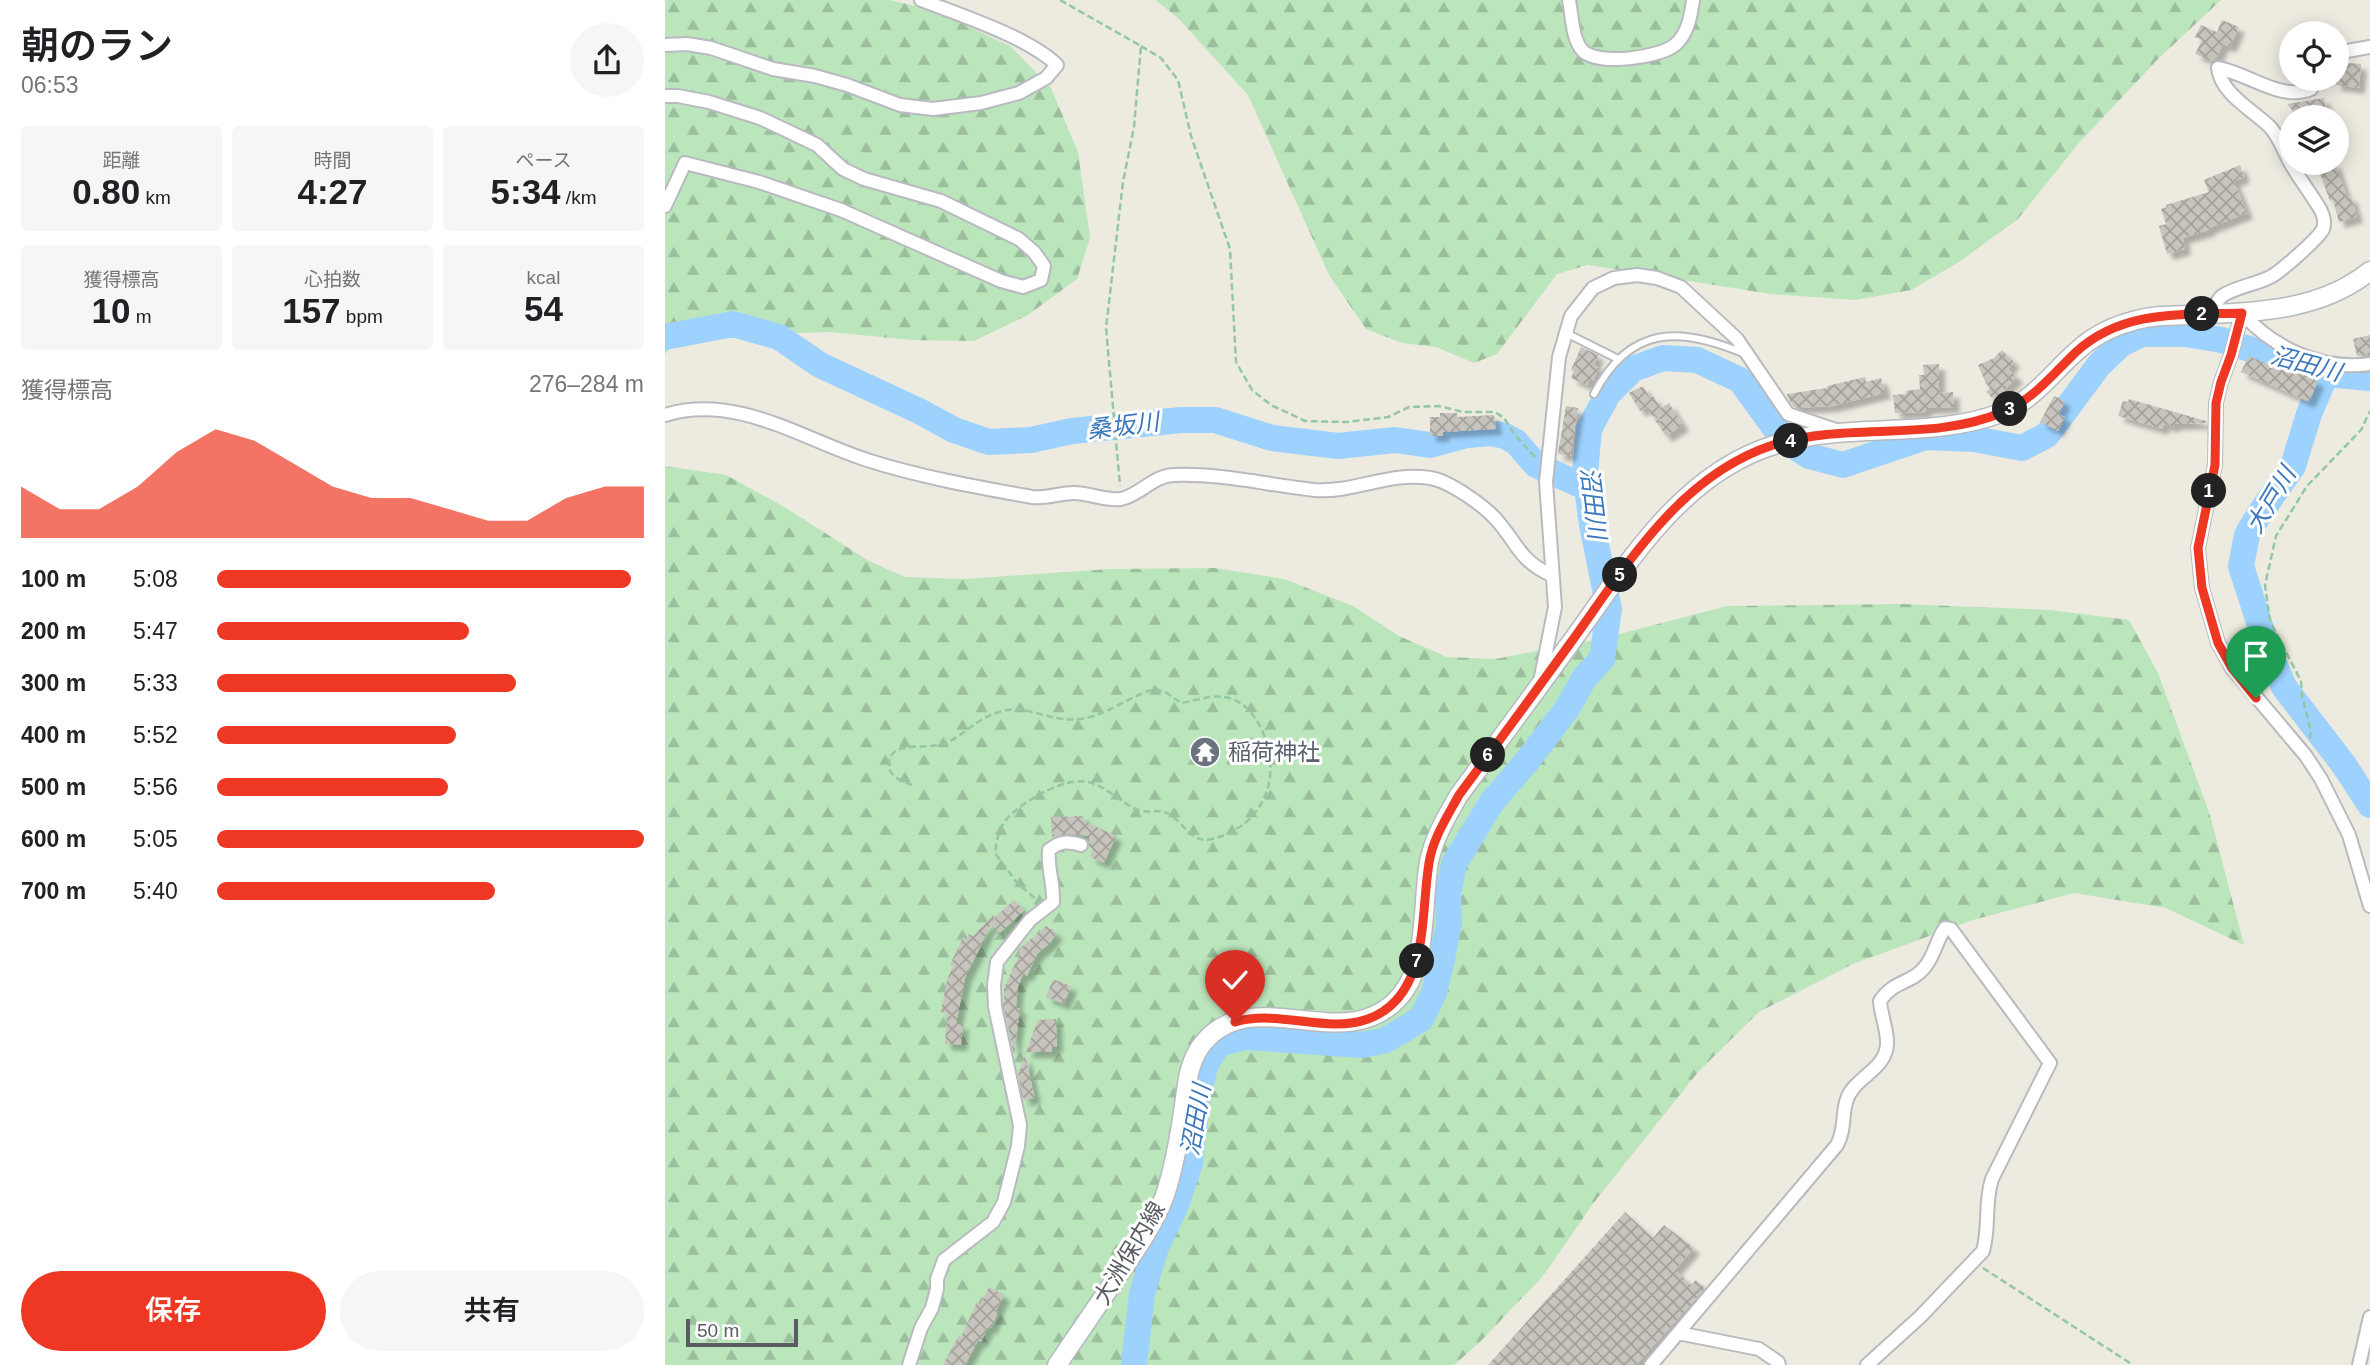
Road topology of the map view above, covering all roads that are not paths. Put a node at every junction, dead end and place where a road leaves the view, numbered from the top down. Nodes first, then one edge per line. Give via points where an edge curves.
1 (921, 0) edge
2 (1569, 0) edge
3 (1693, 0) edge
4 (665, 45) edge
5 (2370, 47) edge
6 (2349, 51) edge
7 (2279, 89) edge
8 (2286, 91) edge
9 (2306, 91) edge
10 (665, 96) edge
11 (665, 206) edge
12 (2370, 271) edge
13 (2242, 313) junction
14 (2211, 314) junction
15 (1566, 333) junction
16 (1747, 354) junction
17 (1618, 359) junction
18 (2370, 365) edge
19 (1594, 394) dead end
20 (665, 415) edge
21 (1844, 432) junction
22 (1551, 575) junction
23 (1540, 686) junction
24 (1081, 845) dead end
25 (2370, 906) edge
26 (2370, 1317) edge
27 (1678, 1333) junction
28 (909, 1365) edge
29 (1057, 1365) edge
30 (1651, 1365) edge
31 (1779, 1365) edge
32 (1867, 1365) edge
33 (2359, 1365) edge

1 - 4 street via 1045,53 1057,65 1046,78 1019,93 933,109 899,105 847,85 773,69 711,48
2 - 3 street via 1575,37 1582,51 1594,59 1640,57 1676,45 1691,18
5 - 6 street
7 - 14 street via 2218,68 2230,90 2280,141 2322,212 2323,229 2272,276 2220,297
8 - 9 street
10 - 11 street via 709,102 760,118 817,145 843,169 864,179 941,201 1019,239 1044,266 1041,280 1023,287 1001,281 841,210 685,163
12 - 13 main road, 大洲保内線 via 2327,297 2286,309
13 - 14 main road, 大洲保内線
13 - 18 street via 2279,345 2323,363
13 - 25 street via 2216,403 2215,465 2198,548 2200,580 2218,643 2232,668 2321,779 2349,835
14 - 21 main road, 大洲保内線 via 2148,316 2119,325 2092,339 2033,394 2005,412 1974,422
15 - 16 street via 1571,316 1593,288 1614,278 1637,275 1681,287 1737,338
15 - 17 lane
15 - 22 street via 1559,358 1546,482
16 - 17 lane via 1720,343 1673,334 1637,345
16 - 21 street via 1788,414
17 - 19 lane
20 - 22 street via 709,409 747,413 867,460 1036,498 1072,493 1121,499 1157,478 1172,475 1253,479 1316,490 1389,478 1432,478 1479,505 1500,523 1517,550
21 - 23 main road, 大洲保内線 via 1774,445 1703,482 1654,530
22 - 23 street via 1555,607
23 - 29 main road, 大洲保内線 via 1459,795 1434,842 1416,967 1409,985 1386,1010 1368,1019 1337,1024 1252,1017 1221,1027 1205,1041 1189,1070 1171,1171 1153,1221
24 - 28 street via 1058,843 1049,850 1053,902 1030,920 997,962 995,1007 1020,1125 1018,1146 1004,1202 993,1222 944,1260 932,1308
26 - 33 street
27 - 30 street
27 - 31 street via 1759,1349
27 - 32 street via 1837,1145 1843,1133 1846,1100 1873,1072 1887,1046 1880,1001 1924,969 1938,938 1945,928 1951,929 2050,1063 1991,1179 1983,1251

